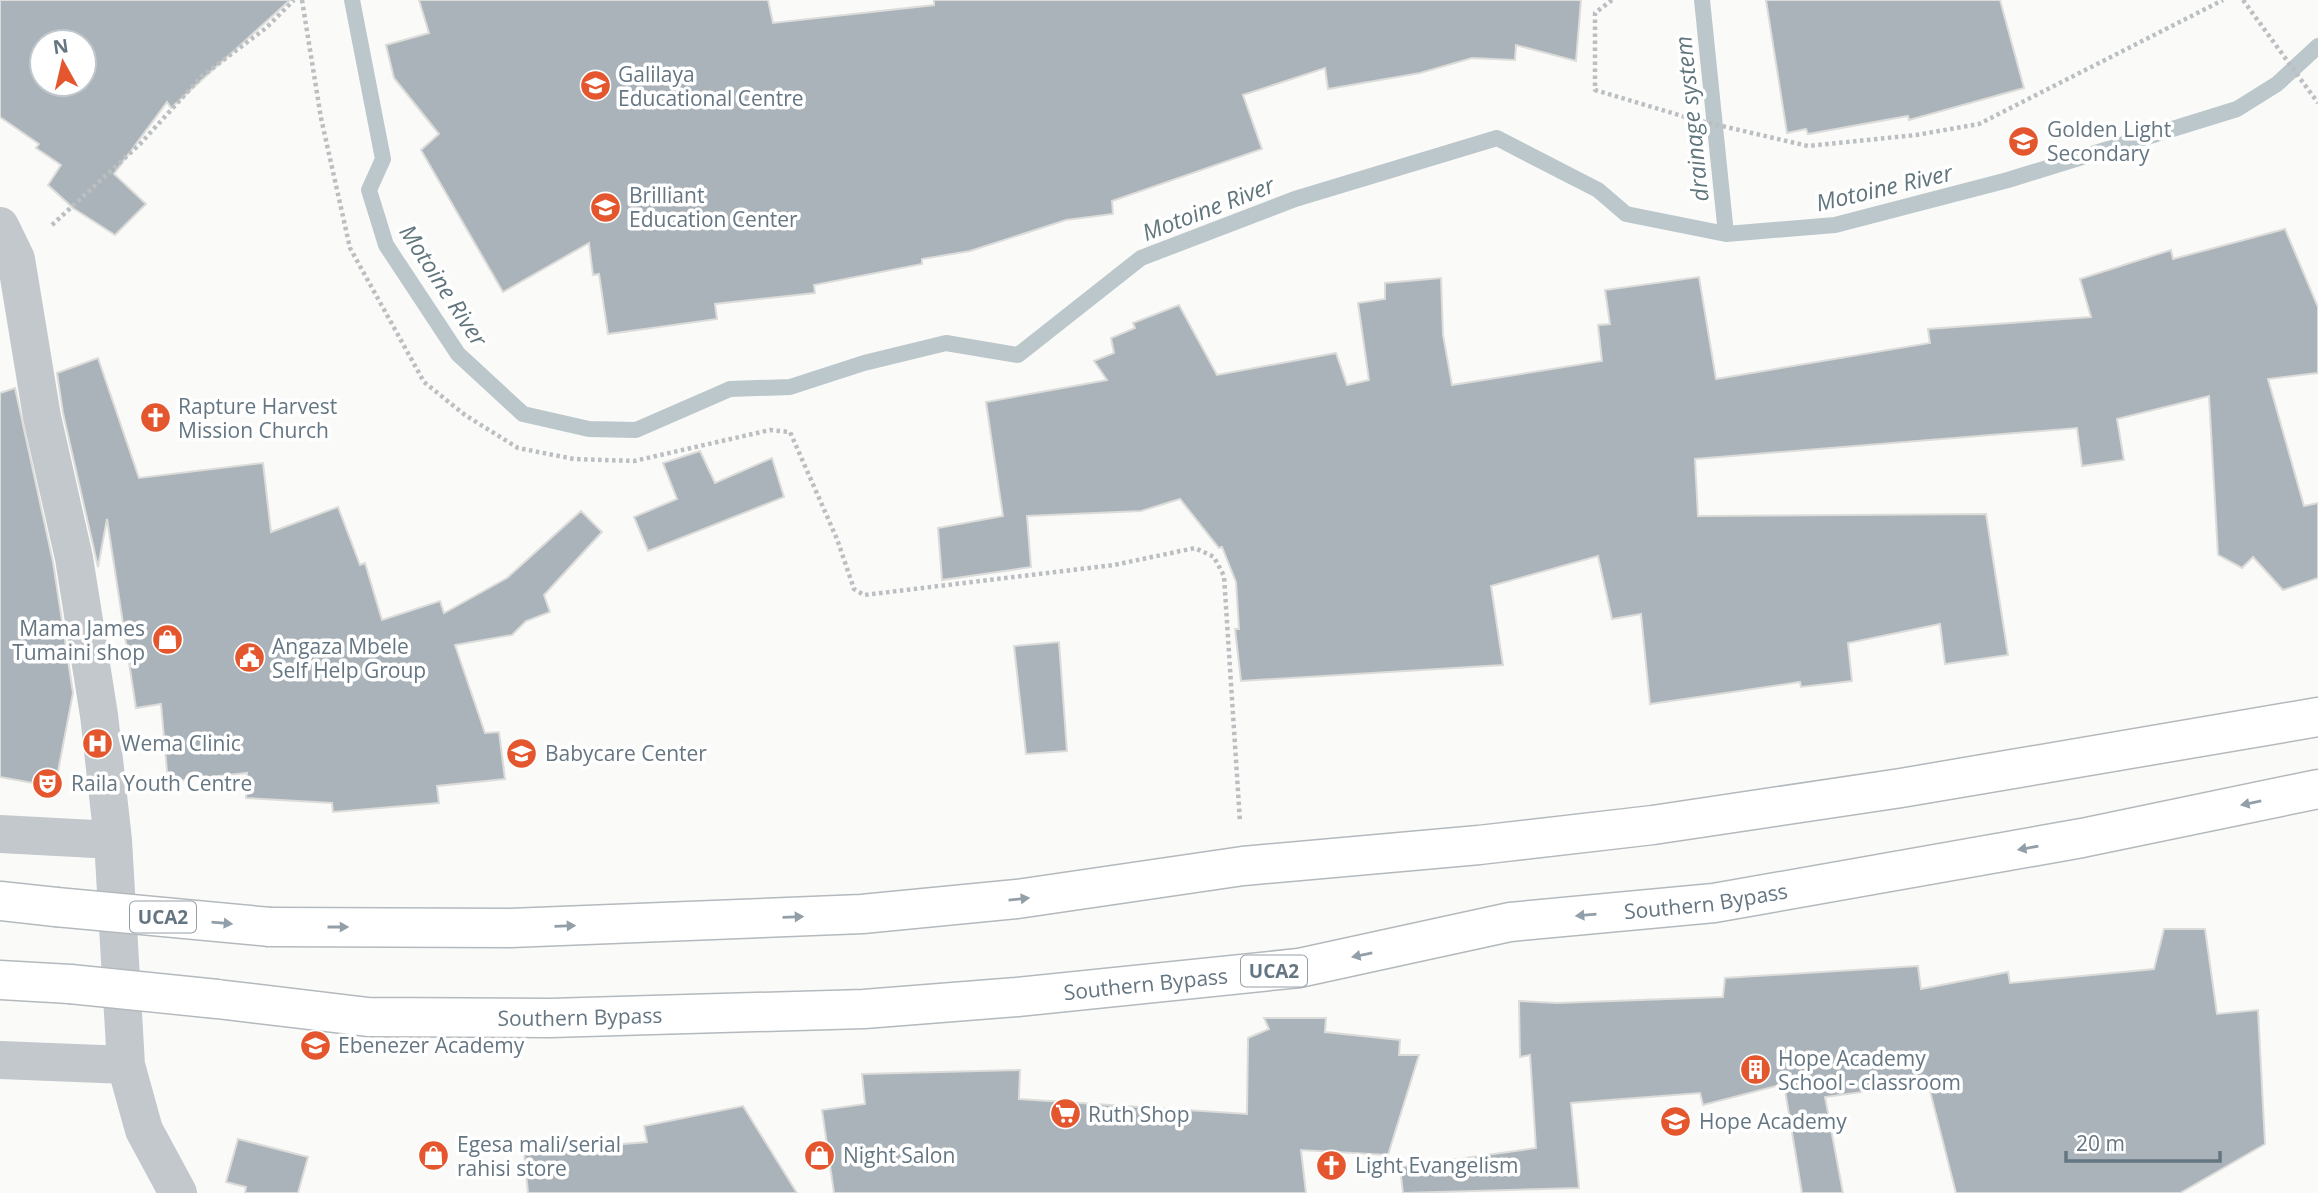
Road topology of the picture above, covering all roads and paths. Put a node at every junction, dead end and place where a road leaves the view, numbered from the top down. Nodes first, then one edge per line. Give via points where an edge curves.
1 (294, 0) edge
2 (302, 0) edge
3 (1612, 0) edge
4 (2224, 0) edge
5 (2243, 0) edge
6 (2318, 103) edge
7 (8, 242) edge
8 (2318, 717) edge
9 (2318, 789) edge
10 (0, 834) edge
11 (113, 840) junction
12 (1243, 866) junction
13 (0, 901) edge
14 (0, 980) edge
15 (0, 1060) edge
16 (126, 1065) junction
17 (178, 1193) edge

1 - 7 path via 266,28 202,76 140,144
2 - 12 path via 321,118 350,248 424,382 475,422 518,448 574,459 635,461 770,430 790,432 838,539 854,589 864,595 1114,565 1195,548 1214,557 1224,576
3 - 4 path via 1595,13 1595,90 1808,146 1979,124
5 - 6 path
7 - 11 street via 74,558
8 - 12 highway, UCA2 via 1653,825
9 -> 14 highway, Southern Bypass / UCA2, bridge via 2082,838 1714,903 1510,922 1298,968 864,1010 550,1018 368,1017
10 - 11 street
11 - 16 street
13 -> 12 highway, UCA2, bridge via 270,927 510,928 862,914 1112,887
15 - 16 street
16 - 17 street via 144,1130

